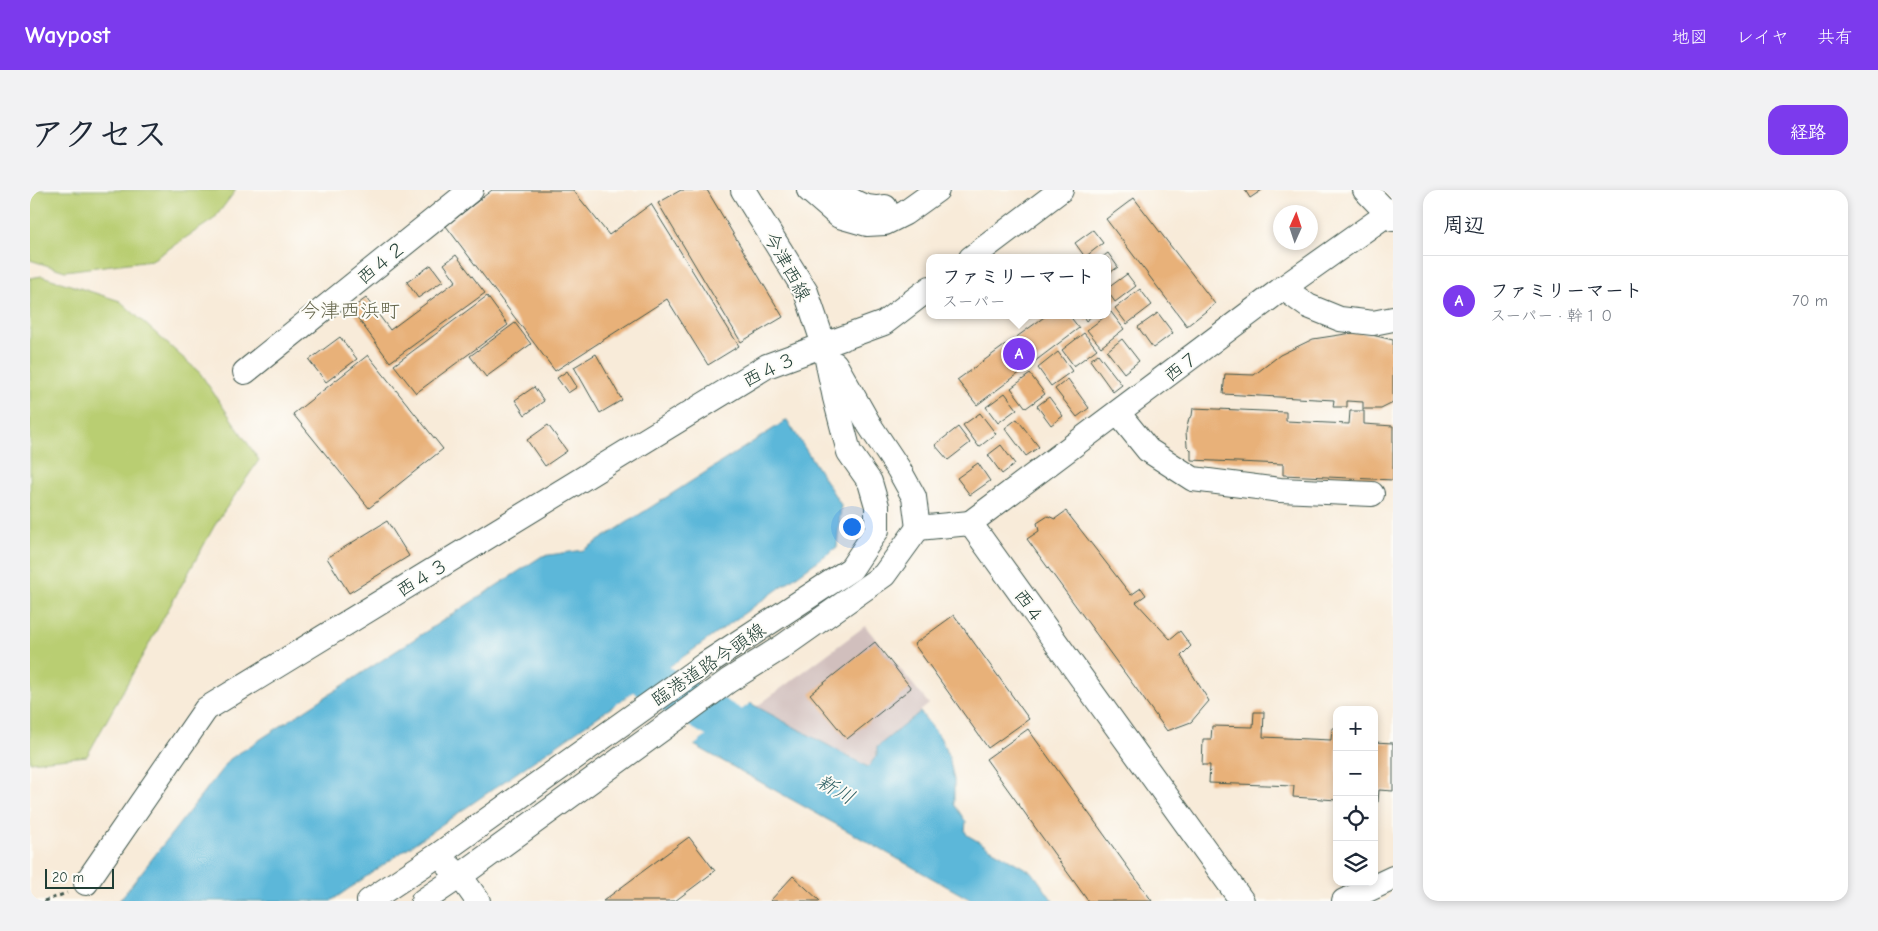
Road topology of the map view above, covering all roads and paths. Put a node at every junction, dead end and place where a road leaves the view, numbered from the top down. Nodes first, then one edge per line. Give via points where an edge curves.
1 (471, 190) edge
2 (743, 190) edge
3 (809, 190) edge
4 (838, 190) edge
5 (916, 190) edge
6 (937, 190) edge
7 (1060, 190) edge
8 (1365, 190) edge
9 (1391, 214) edge
10 (976, 254) edge
11 (1283, 288) junction
12 (926, 291) edge
13 (1393, 319) edge
14 (824, 345) junction
15 (245, 372) dead end
16 (1118, 414) junction
17 (1372, 494) dead end
18 (970, 523) junction
19 (918, 528) junction
20 (438, 854) junction
21 (460, 876) junction
22 (1393, 878) edge
23 (86, 883) dead end
24 (369, 901) edge
25 (423, 901) edge
26 (478, 901) edge
27 (1242, 901) edge
28 (1344, 901) edge

1 - 15 street, 西４２
2 - 14 street, 今津西線 via 806,292
3 - 6 street via 839,216 867,224 886,222 905,213
4 - 5 street via 858,205 876,209 897,204
7 - 10 street
8 - 9 street
9 - 11 street, 西７
11 - 13 street via 1308,306 1340,319 1372,323
11 - 16 street, 西７
12 - 14 street, 西４３ via 884,323
14 - 19 street via 914,497
14 - 20 street, 臨港道路今頭線 via 849,452 870,482 877,506 877,530 850,569 704,665
14 - 23 street, 西４３ via 766,366 206,709
16 - 17 street via 1148,450 1193,479 1280,490
16 - 18 street, 西７
18 - 19 street
18 - 27 street, 西４
19 - 21 street, 臨港道路今頭線 via 884,575 728,681
20 - 21 street
20 - 24 street, 臨港道路今頭線
21 - 25 street, 臨港道路今頭線
21 - 26 street
22 - 28 street

